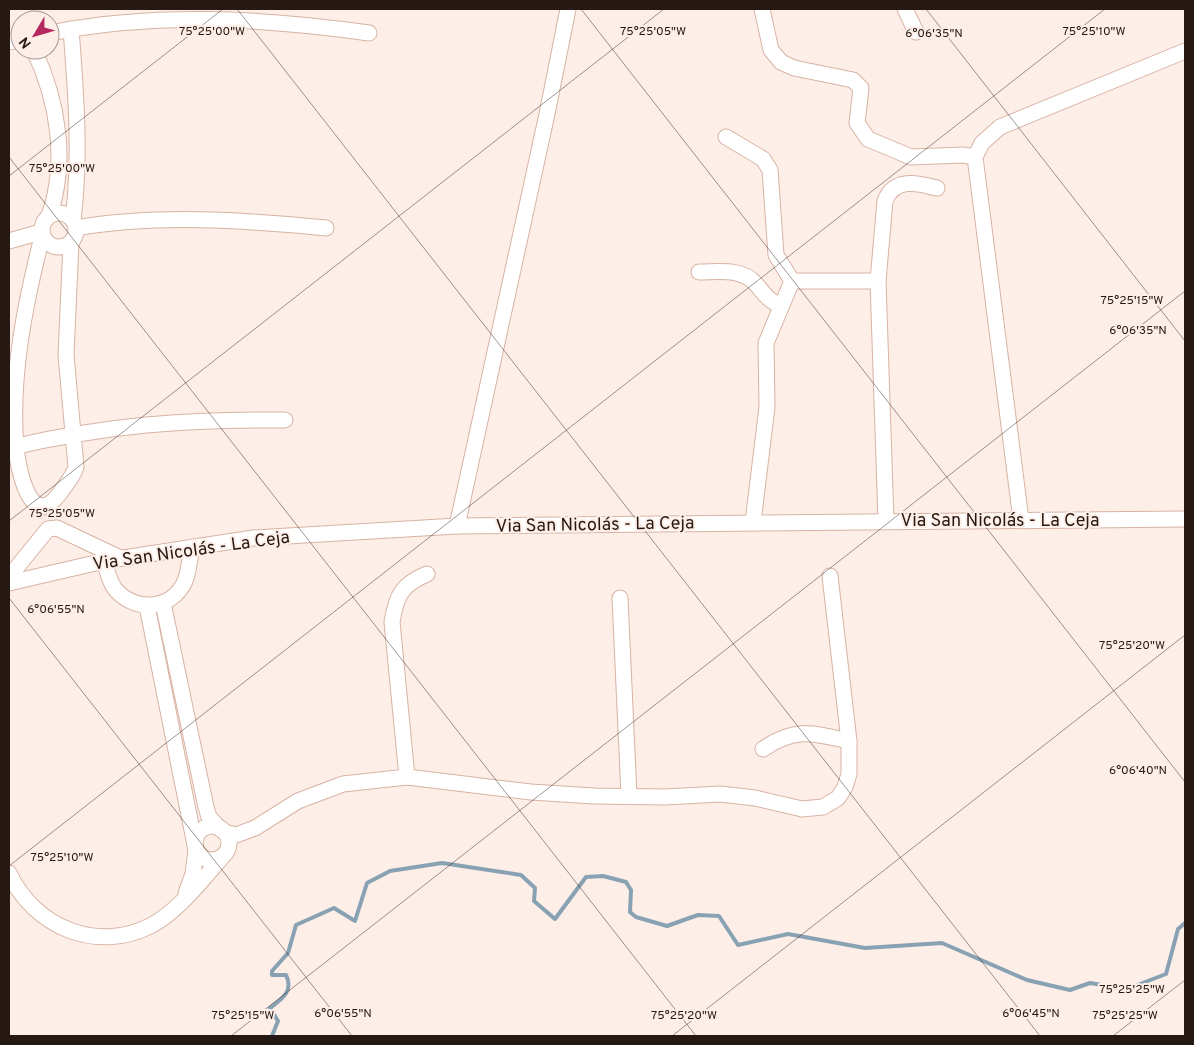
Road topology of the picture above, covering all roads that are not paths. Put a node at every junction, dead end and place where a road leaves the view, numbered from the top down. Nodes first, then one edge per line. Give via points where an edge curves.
1 (568, 9) edge
2 (762, 9) edge
3 (905, 9) edge
4 (71, 29) junction
5 (60, 31) edge
6 (916, 32) dead end
7 (368, 33) dead end
8 (1185, 51) edge
9 (38, 60) edge
10 (726, 137) dead end
11 (975, 157) junction
12 (937, 188) dead end
13 (49, 216) junction
14 (74, 224) junction
15 (326, 228) dead end
16 (42, 234) junction
17 (9, 241) edge
18 (71, 243) junction
19 (699, 272) dead end
20 (792, 281) junction
21 (878, 281) junction
22 (781, 306) junction
23 (285, 420) dead end
24 (74, 433) junction
25 (13, 448) edge
26 (49, 514) junction
27 (1185, 519) edge
28 (1021, 520) junction
29 (886, 521) junction
30 (753, 522) junction
31 (457, 526) junction
32 (192, 547) junction
33 (120, 558) junction
34 (104, 561) junction
35 (427, 574) dead end
36 (830, 576) dead end
37 (9, 577) edge
38 (9, 583) edge
39 (620, 598) dead end
40 (163, 604) junction
41 (147, 606) junction
42 (850, 741) junction
43 (763, 749) dead end
44 (407, 777) junction
45 (629, 796) junction
46 (255, 828) junction
47 (222, 831) junction
48 (195, 847) junction
49 (224, 854) junction
50 (9, 872) edge
51 (180, 900) junction

1 - 31 street
2 - 11 street via 771,50 781,62 794,68 853,80 861,88 857,123 868,139 910,157
3 - 6 street
4 - 5 street
4 - 7 street via 165,19 237,20
4 - 14 street via 78,125
8 - 11 street via 1000,127 982,143
9 - 13 street via 50,89 58,133 58,178
10 - 20 street via 762,159 770,170 776,255
11 - 28 street
12 - 21 street via 904,183 886,196
13 - 14 street via 64,214
13 - 16 street via 43,222
14 - 15 street via 162,221
14 - 18 street
16 - 17 street
16 - 18 street via 45,242 55,247
16 - 25 street via 22,332
18 - 24 street via 66,355
19 - 22 street via 738,272 772,303
20 - 21 street
20 - 22 street
21 - 29 street
22 - 30 street via 766,343 767,407
23 - 24 street via 193,420
24 - 25 street
24 - 26 street via 75,472
25 - 26 street via 29,497
26 - 33 street
26 - 37 street
27 - 28 street, Via San Nicolás - La Ceja
28 - 29 street, Via San Nicolás - La Ceja
29 - 30 street, Via San Nicolás - La Ceja
30 - 31 street, Via San Nicolás - La Ceja
31 - 32 street, Via San Nicolás - La Ceja via 253,538
32 - 33 street, Via San Nicolás - La Ceja
32 - 40 street via 184,582
33 - 34 street, Via San Nicolás - La Ceja
34 - 38 street, Via San Nicolás - La Ceja
34 - 41 street via 115,589 131,601
35 - 44 street via 414,579 403,589 392,622
36 - 42 street
39 - 45 street
40 - 41 street
40 - 47 street via 206,807 209,817
41 - 48 street
42 - 43 street via 790,734
42 - 45 street via 845,788 838,798 823,807 802,809 720,794
44 - 45 street via 531,792
44 - 46 street via 343,784 298,801
46 - 47 street via 236,835
46 - 49 street
47 - 48 street via 205,828 197,835
47 - 49 street via 228,842
48 - 49 street via 208,860
48 - 51 street via 193,874
49 - 51 street
50 - 51 street via 22,894 41,915 64,929 90,936 117,936 142,930 163,917

